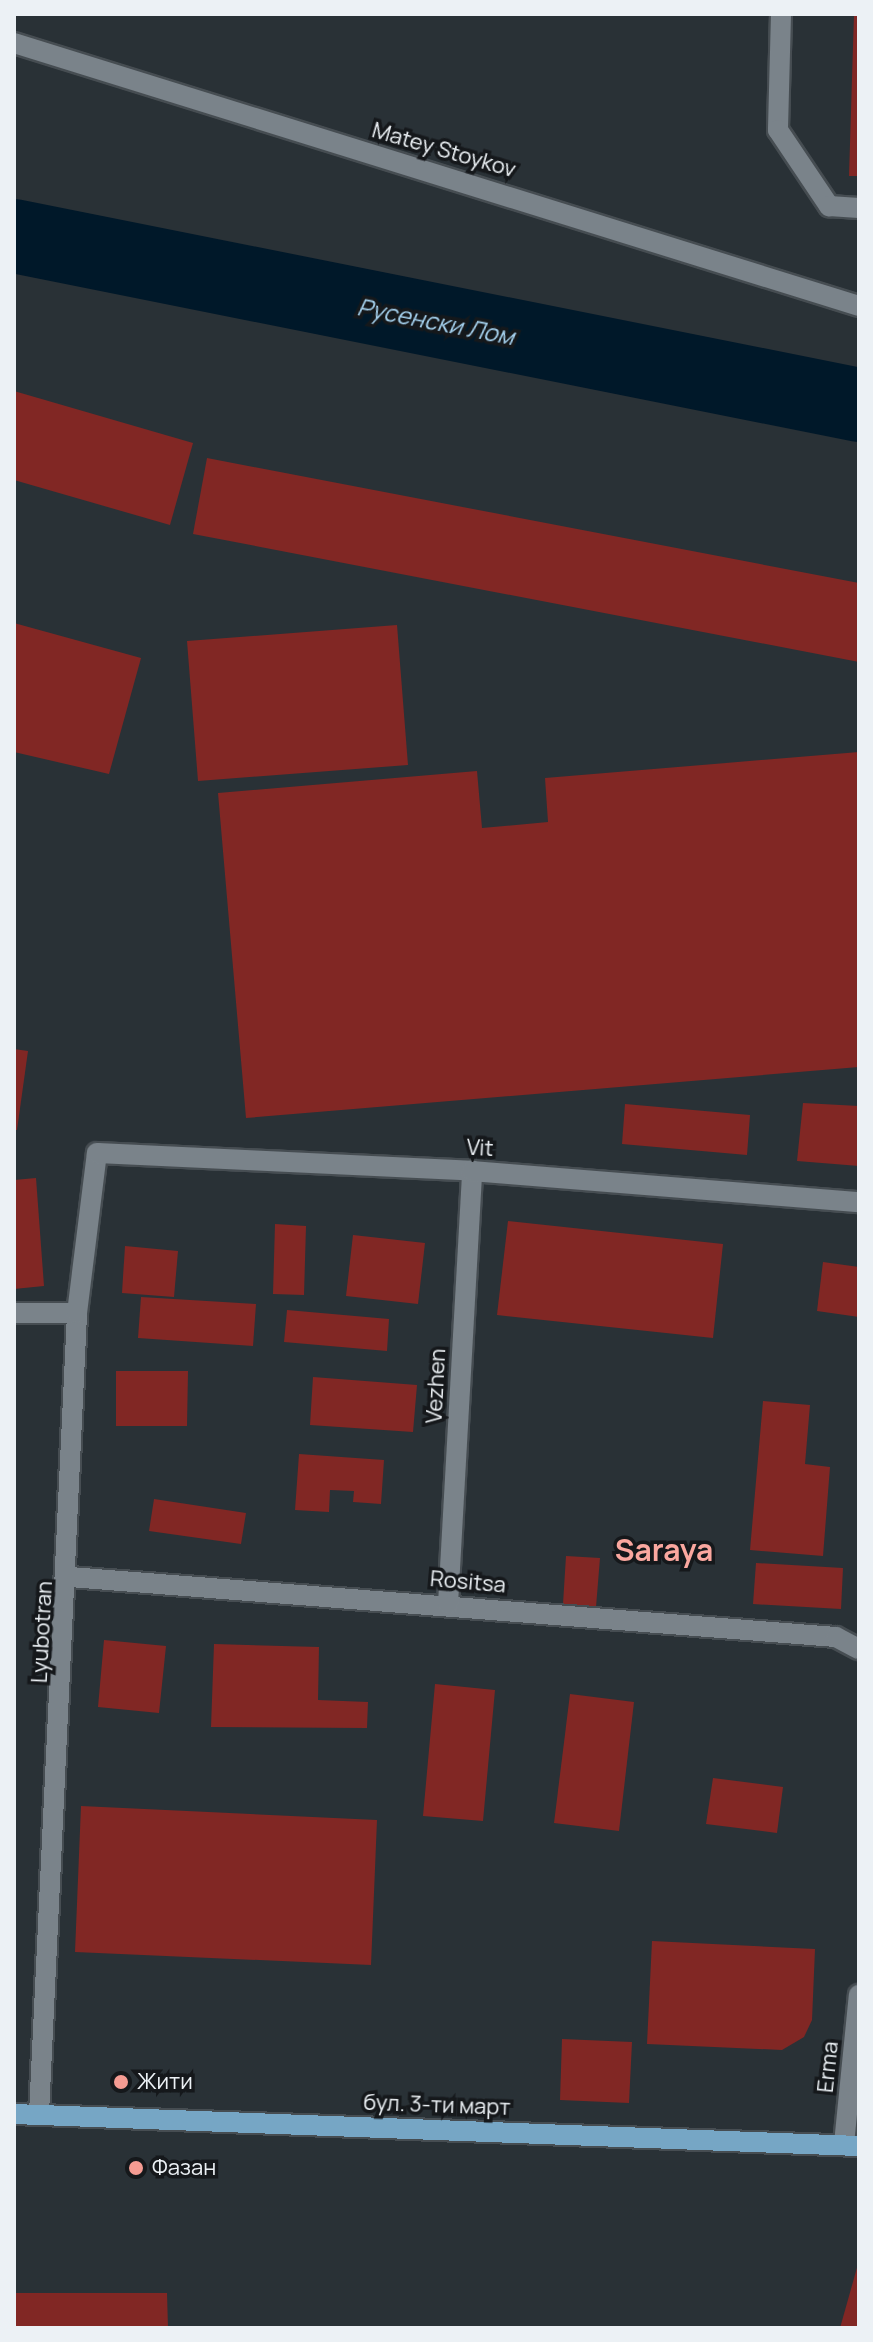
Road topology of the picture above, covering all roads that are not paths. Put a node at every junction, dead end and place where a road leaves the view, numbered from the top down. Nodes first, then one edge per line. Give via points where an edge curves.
1 (781, 14) edge
2 (14, 43) edge
3 (859, 208) edge
4 (859, 306) edge
5 (97, 1153) joint
6 (472, 1171) junction
7 (859, 1202) edge
8 (14, 1313) edge
9 (77, 1313) junction
10 (70, 1577) junction
11 (448, 1604) junction
12 (859, 1649) edge
13 (859, 1995) edge
14 (14, 2114) edge
15 (39, 2114) junction
16 (852, 2145) edge

1 - 3 street via 778,130 829,206
2 - 4 street, Matey Stoykov
5 - 6 street, Vit
5 - 9 street, Lyubotran
6 - 7 street, Vit
6 - 11 street, Vezhen
8 - 9 street
9 - 10 street, Lyubotran
10 - 11 street, Rositsa
10 - 15 street, Lyubotran
11 - 12 street, Rositsa via 836,1637
13 - 16 street, Erma
14 - 15 main road, бул. 3-ти март
15 - 16 main road, бул. 3-ти март

